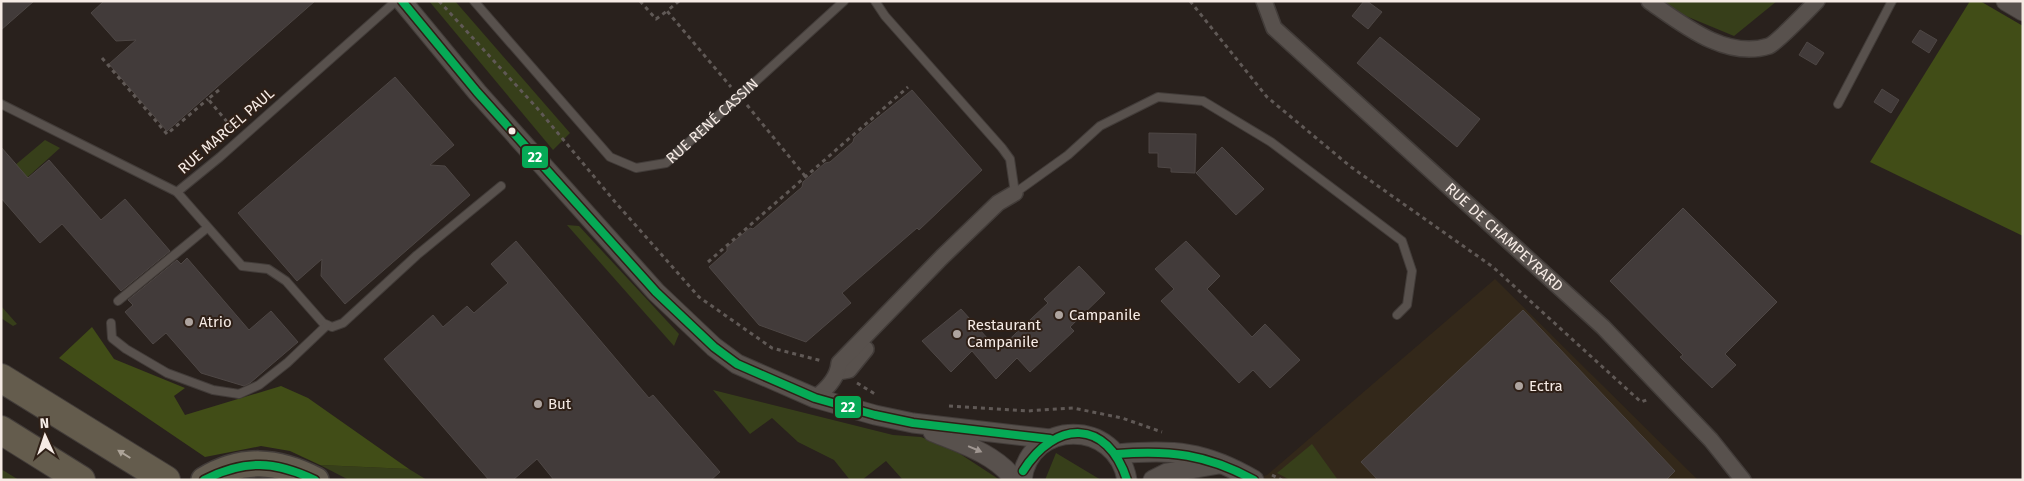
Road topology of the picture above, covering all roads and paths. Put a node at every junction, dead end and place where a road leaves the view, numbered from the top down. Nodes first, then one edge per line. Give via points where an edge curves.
1 (396, 1) edge
2 (402, 1) edge
3 (439, 1) edge
4 (474, 1) edge
5 (640, 1) edge
6 (844, 1) edge
7 (875, 1) edge
8 (1190, 1) edge
9 (1264, 1) edge
10 (1649, 1) edge
11 (1817, 1) edge
12 (1892, 1) edge
13 (2006, 1) edge
14 (667, 11) dead end
15 (2023, 11) edge
16 (102, 58) dead end
17 (908, 87) dead end
18 (219, 90) dead end
19 (208, 99) junction
20 (1, 104) edge
21 (1838, 104) dead end
22 (235, 131) dead end
23 (501, 186) dead end
24 (177, 192) junction
25 (1015, 193) junction
26 (207, 228) junction
27 (708, 262) dead end
28 (118, 301) dead end
29 (1397, 315) dead end
30 (110, 323) dead end
31 (327, 325) junction
32 (821, 360) dead end
33 (1, 378) edge
34 (1666, 394) junction
35 (816, 398) junction
36 (914, 423) junction
37 (1, 430) edge
38 (1050, 439) junction
39 (1118, 454) junction
40 (1223, 464) junction
41 (81, 480) edge
42 (166, 480) edge
43 (204, 480) edge
44 (316, 480) edge
45 (1015, 480) edge
46 (1022, 480) edge
47 (1127, 480) edge
48 (1153, 480) edge
49 (1254, 480) edge
50 (1743, 480) edge

1 - 24 lane, RUE MARCEL PAUL
2 - 35 street via 477,92 656,292 714,347 737,364
3 - 32 path via 574,149 699,297 772,348
4 - 6 lane, RUE RENÉ CASSIN via 610,157 636,168 666,163
5 - 14 path via 656,19
7 - 25 lane via 1002,148 1010,159
8 - 34 path via 1268,97 1344,160 1493,267 1641,402
9 - 34 street, RUE DE CHAMPEYRARD via 1274,28 1287,42 1603,327
10 - 11 street via 1719,44 1744,50 1770,46
12 - 21 lane
13 - 15 street
16 - 19 path via 166,134
17 - 27 path
18 - 19 path
19 - 22 path
20 - 24 lane, RUE MARCEL PAUL
23 - 31 lane via 417,255 343,323 332,327
24 - 26 lane
25 - 29 lane via 1100,126 1158,97 1203,102 1270,142 1402,241 1412,271 1407,304
25 - 35 street via 998,203 942,257 839,364 838,372
26 - 28 lane
26 - 31 lane via 242,266 268,269 286,281
30 - 31 lane via 112,338 167,373 213,390 239,394 259,385 280,369
42 -> 33 highway
34 - 50 street, RUE DE CHAMPEYRARD via 1711,440
35 - 36 street
36 - 38 street
36 -> 45 street via 984,453
37 - 41 highway
38 - 39 street via 1079,433 1107,444
38 - 46 street via 1029,459
39 - 40 street via 1164,451 1192,454
39 - 47 street
40 - 48 street via 1166,473
40 - 49 street
43 - 44 highway via 234,465 260,464 282,466

